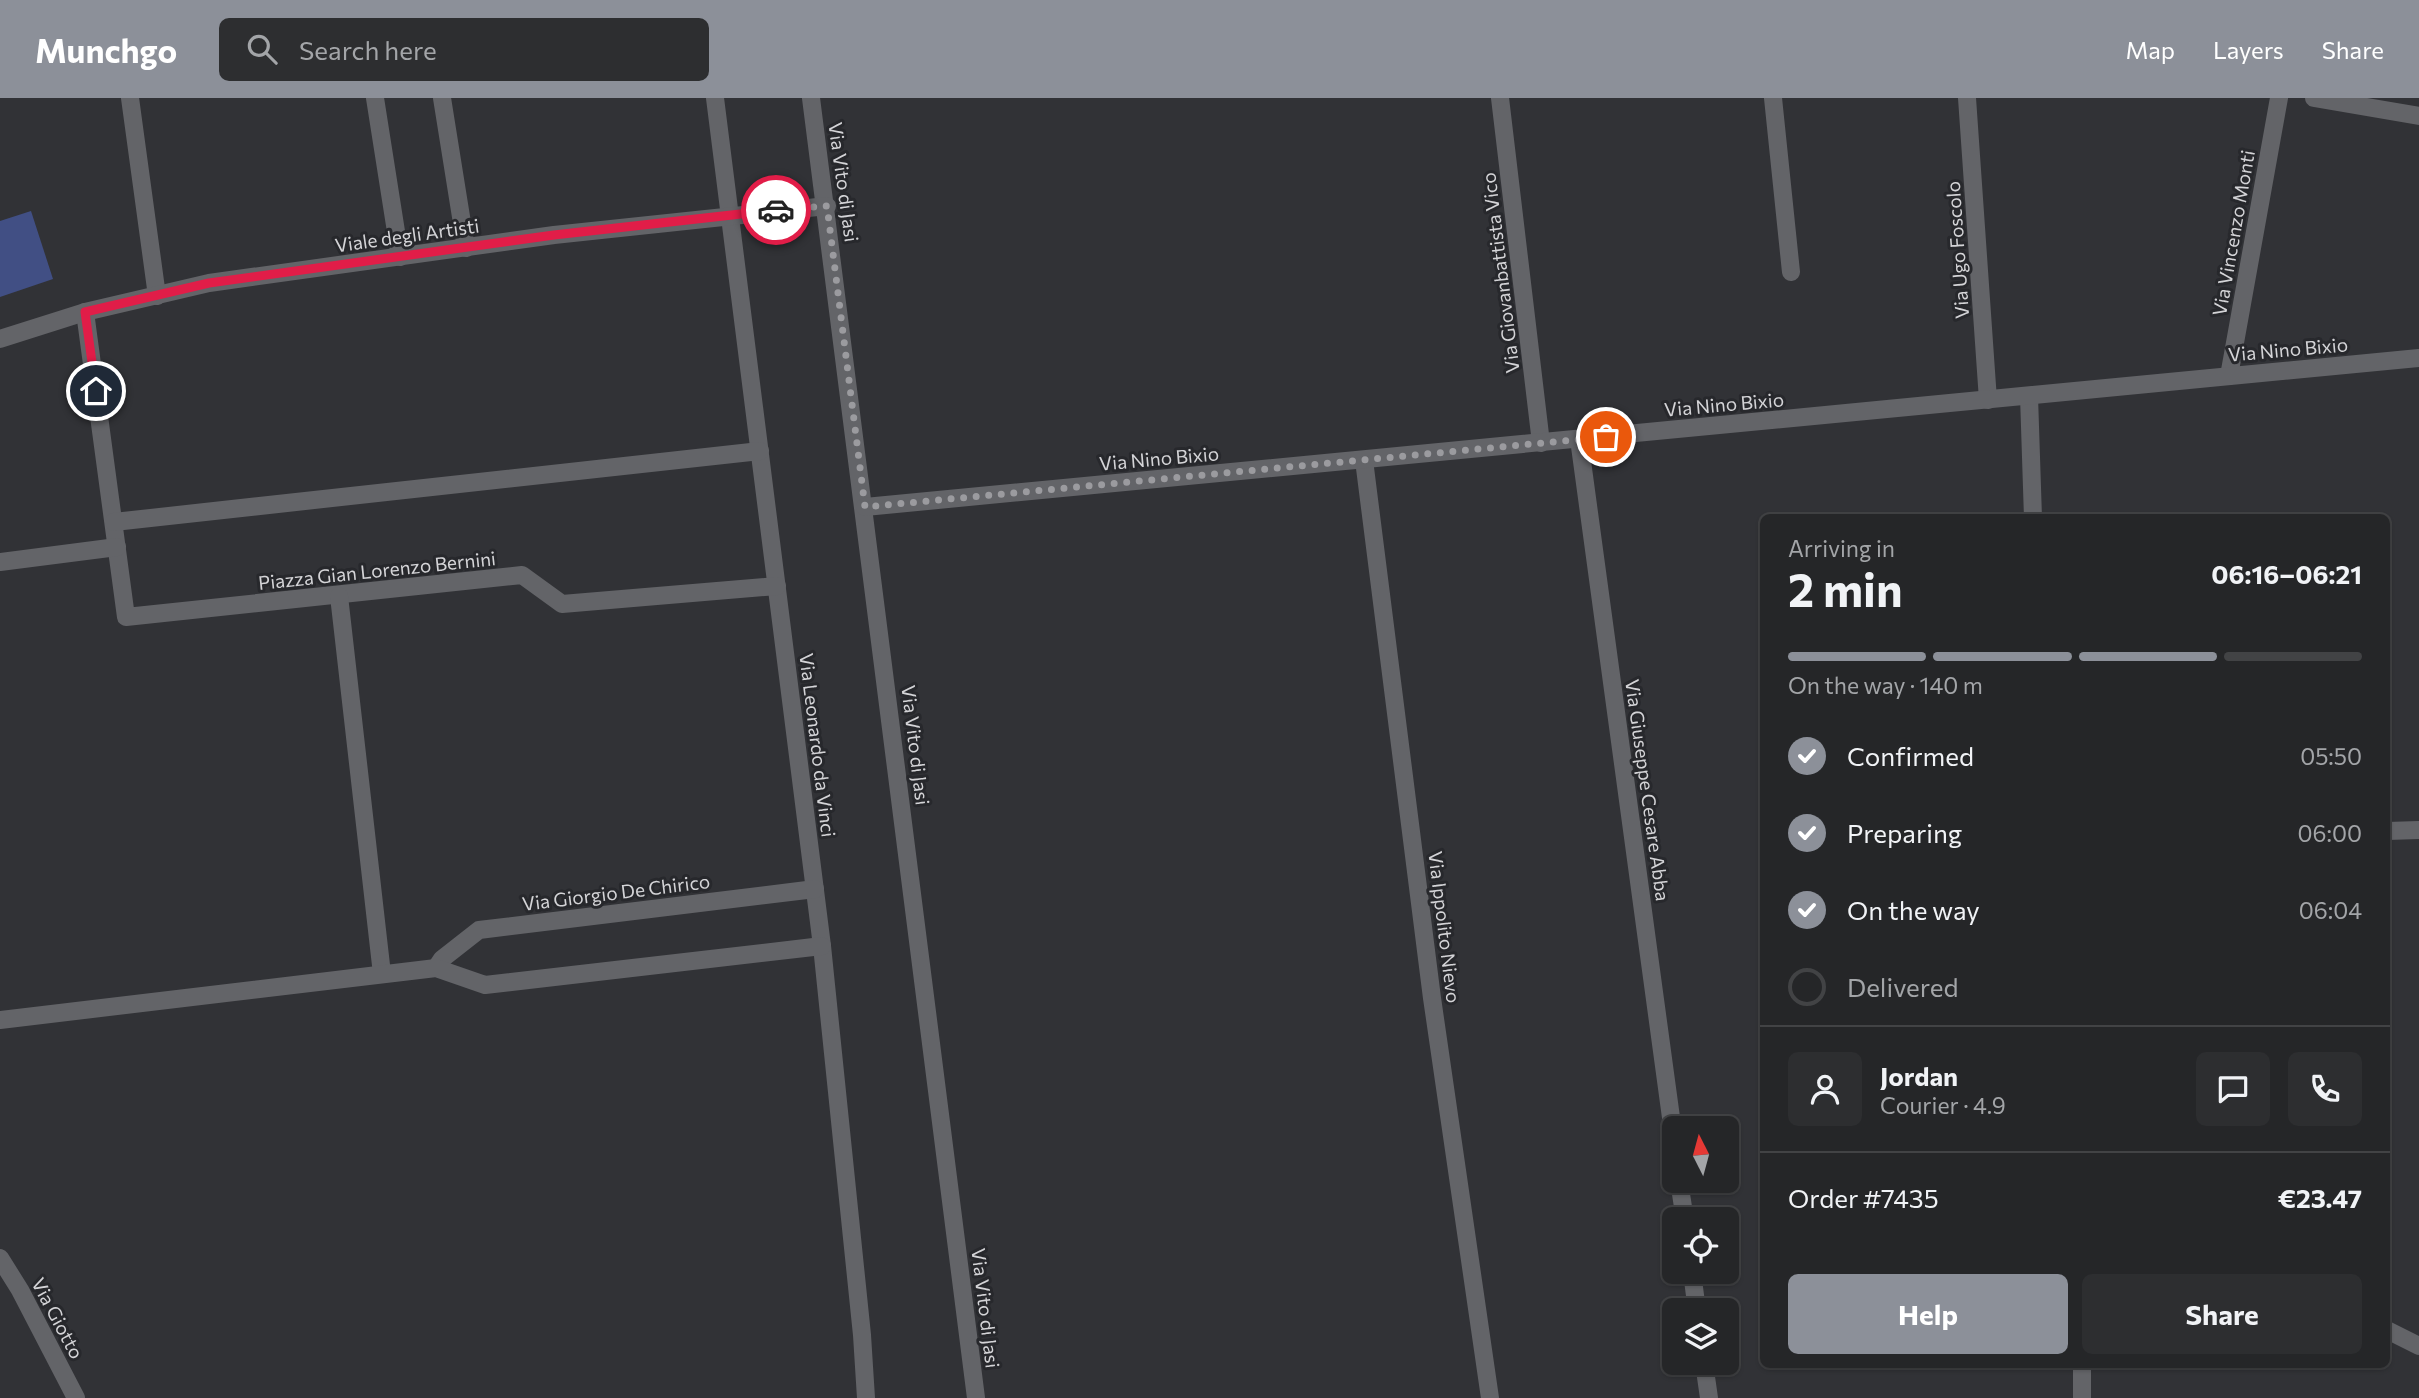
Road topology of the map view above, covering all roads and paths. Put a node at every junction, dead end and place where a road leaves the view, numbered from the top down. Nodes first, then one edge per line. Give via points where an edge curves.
1 (130, 98) edge
2 (375, 98) edge
3 (442, 98) edge
4 (715, 98) edge
5 (811, 98) edge
6 (1500, 98) edge
7 (1773, 98) edge
8 (1967, 98) edge
9 (2279, 98) edge
10 (2314, 98) edge
11 (2419, 116) edge
12 (827, 206) junction
13 (730, 215) junction
14 (466, 248) junction
15 (400, 257) junction
16 (1791, 272) dead end
17 (157, 296) junction
18 (85, 312) junction
19 (0, 339) edge
20 (2419, 358) edge
21 (2229, 376) junction
22 (2029, 396) junction
23 (1988, 400) junction
24 (1579, 439) junction
25 (1541, 443) junction
26 (760, 451) junction
27 (1364, 460) junction
28 (865, 507) junction
29 (2034, 514) edge
30 (114, 522) junction
31 (117, 547) junction
32 (0, 562) edge
33 (777, 586) junction
34 (339, 596) junction
35 (2419, 830) edge
36 (2390, 831) edge
37 (815, 889) junction
38 (822, 946) junction
39 (436, 968) junction
40 (382, 974) junction
41 (0, 1020) edge
42 (1671, 1116) edge
43 (0, 1258) edge
44 (20, 1290) junction
45 (0, 1292) edge
46 (2390, 1332) edge
47 (2419, 1346) edge
48 (2082, 1368) edge
49 (1706, 1375) edge
50 (76, 1398) edge
51 (866, 1398) edge
52 (976, 1398) edge
53 (1490, 1398) edge
54 (1709, 1398) edge
55 (2082, 1398) edge

1 - 17 street
2 - 15 street
3 - 14 street
4 - 13 street, Via Leonardo da Vinci
5 - 12 street, Via Vito di Jasi
6 - 25 street, Via Giovanbattista Vico
7 - 16 street
8 - 23 street, Via Ugo Foscolo
9 - 21 street, Via Vincenzo Monti
10 - 11 street
12 - 13 street, Viale degli Artisti
12 - 28 street, Via Vito di Jasi
13 - 14 street, Viale degli Artisti
13 - 26 street, Via Leonardo da Vinci
14 - 15 street, Viale degli Artisti
15 - 17 street, Viale degli Artisti via 209,283
17 - 18 street, Viale degli Artisti
18 - 19 street, Viale degli Artisti
18 - 30 street, Piazza Gian Lorenzo Bernini
20 - 21 street, Via Nino Bixio
21 - 22 street, Via Nino Bixio
22 - 23 street, Via Nino Bixio
22 - 29 street
23 - 24 street, Via Nino Bixio
24 - 25 street, Via Nino Bixio
24 - 42 street, Via Giuseppe Cesare Abba
25 - 27 street, Via Nino Bixio
26 - 30 street
26 - 33 street, Via Leonardo da Vinci
27 - 28 street, Via Nino Bixio
27 - 53 street, Via Ippolito Nievo via 1432,999
28 - 52 street, Via Vito di Jasi
30 - 31 street, Piazza Gian Lorenzo Bernini
31 - 32 street
31 - 34 street, Piazza Gian Lorenzo Bernini via 126,617
33 - 34 street, Piazza Gian Lorenzo Bernini via 562,604 522,575
33 - 37 street, Via Leonardo da Vinci
34 - 40 street
35 - 36 street
37 - 38 street, Via Leonardo da Vinci
37 - 39 street, Via Giorgio De Chirico via 479,930
38 - 39 street via 485,985
38 - 51 street, Via Leonardo da Vinci
39 - 40 street
40 - 41 street
43 - 44 street, Via Giotto
44 - 45 street
44 - 50 street, Via Giotto
46 - 47 street
48 - 55 street
49 - 54 street

